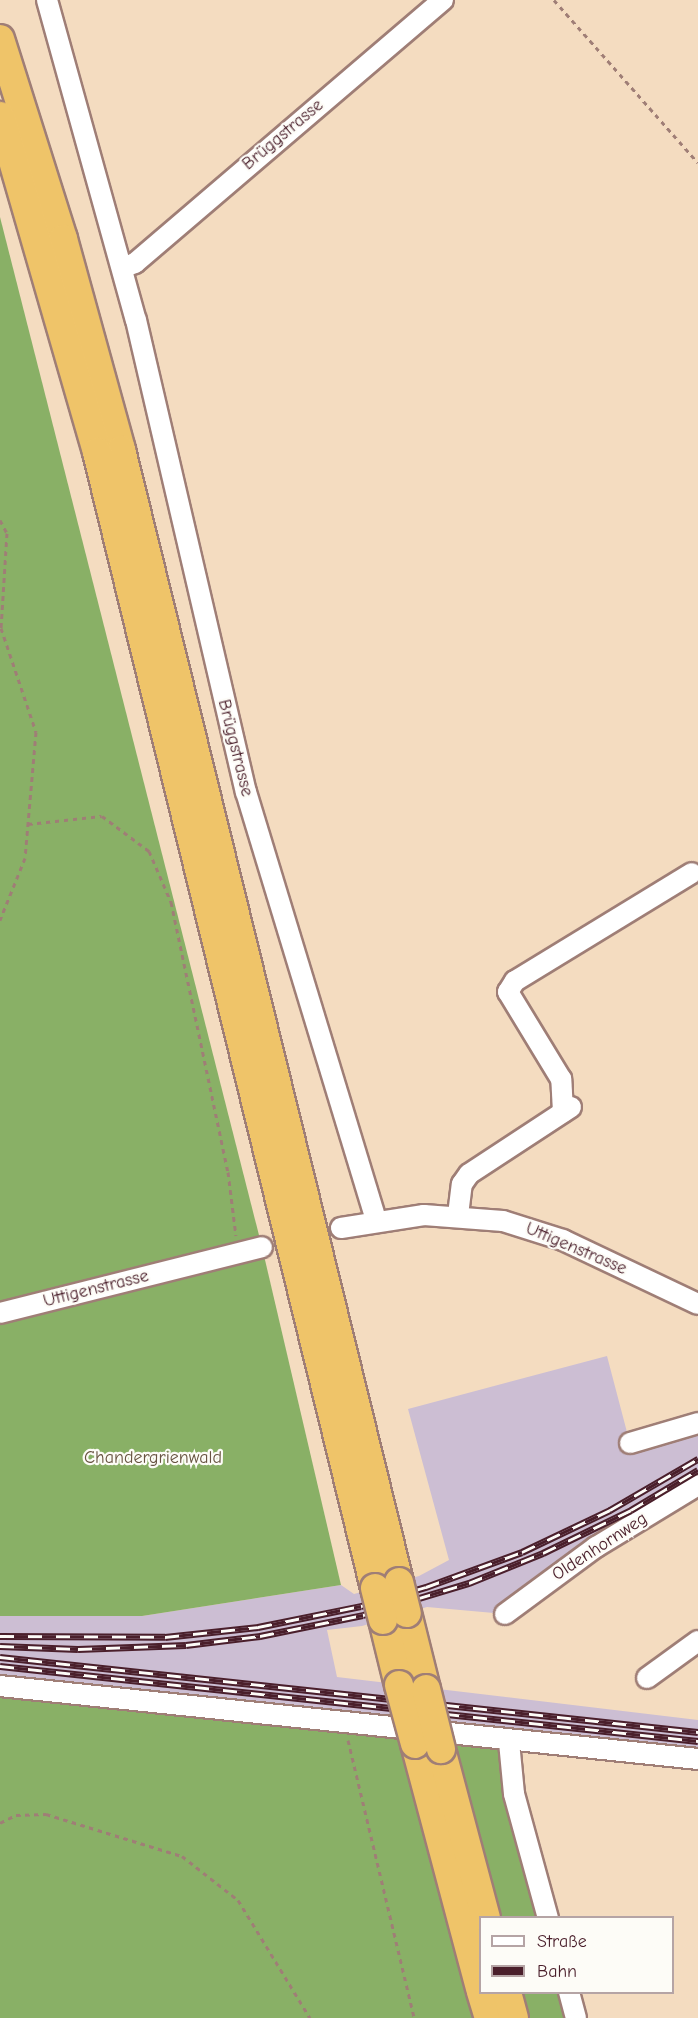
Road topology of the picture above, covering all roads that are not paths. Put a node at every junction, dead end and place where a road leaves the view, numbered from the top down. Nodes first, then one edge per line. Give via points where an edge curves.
1 (47, 0) edge
2 (443, 0) edge
3 (0, 39) edge
4 (0, 116) edge
5 (123, 268) junction
6 (692, 873) dead end
7 (458, 1215) junction
8 (376, 1220) junction
9 (340, 1228) dead end
10 (262, 1247) dead end
11 (698, 1304) edge
12 (0, 1313) edge
13 (698, 1423) edge
14 (630, 1443) dead end
15 (698, 1485) edge
16 (387, 1585) junction
17 (505, 1614) dead end
18 (698, 1641) edge
19 (647, 1678) dead end
20 (0, 1686) edge
21 (508, 1742) junction
22 (428, 1747) junction
23 (698, 1759) edge
24 (486, 1916) edge
25 (549, 1916) edge
26 (479, 1982) edge
27 (482, 1994) edge
28 (508, 1994) edge
29 (570, 1994) edge
30 (489, 2018) edge
31 (514, 2018) edge
32 (576, 2018) edge

1 - 5 street, Brüggstrasse
2 - 5 street, Brüggstrasse via 135,263
3 - 16 highway via 63,239 121,450
4 - 16 highway via 97,452
5 - 8 street, Brüggstrasse via 243,781
6 - 7 street via 515,981 508,992 561,1079 567,1109 469,1174 462,1184
7 - 8 street, Uttigenstrasse
7 - 11 street, Uttigenstrasse via 543,1232
8 - 9 street, Uttigenstrasse
10 - 12 street, Uttigenstrasse
13 - 14 street
15 - 17 street, Oldenhornweg via 596,1547
16 - 22 highway, bridge
18 - 19 street
20 - 21 street
21 - 23 street
21 - 25 street via 514,1794
22 - 24 highway
22 - 26 highway
27 - 30 highway
28 - 31 highway
29 - 32 street

